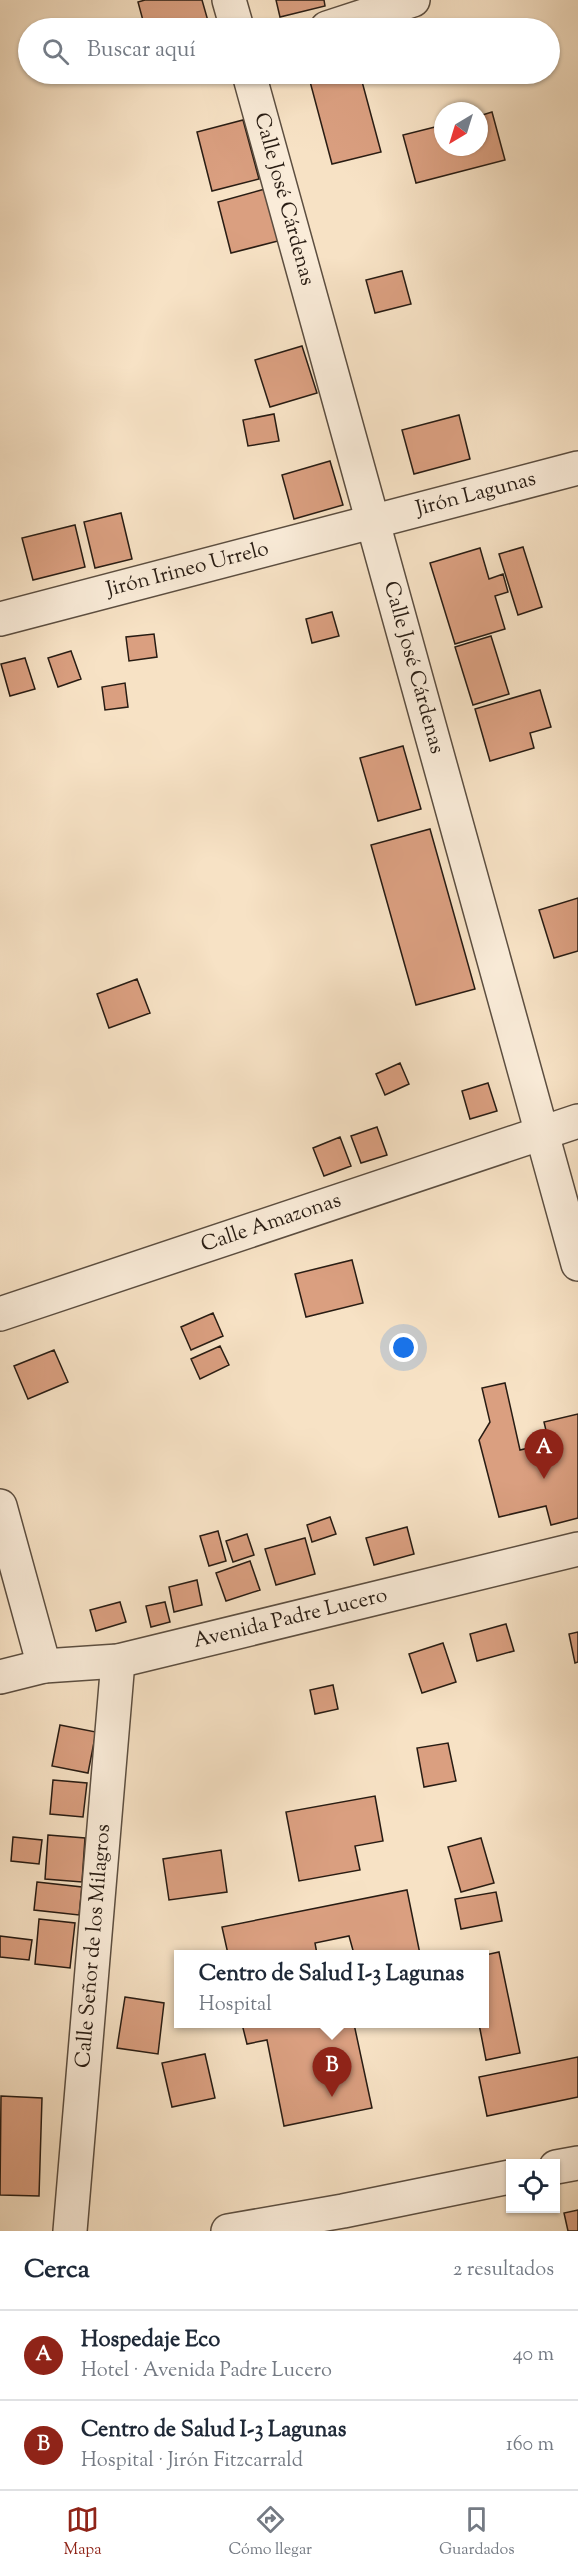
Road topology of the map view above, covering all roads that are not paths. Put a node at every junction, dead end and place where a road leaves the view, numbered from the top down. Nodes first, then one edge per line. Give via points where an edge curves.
1 (229, 0) edge
2 (413, 0) edge
3 (234, 18) edge
4 (358, 18) edge
5 (252, 84) edge
6 (578, 468) edge
7 (373, 521) junction
8 (0, 619) edge
9 (578, 1121) edge
10 (542, 1133) junction
11 (578, 1264) edge
12 (0, 1314) edge
13 (0, 1506) edge
14 (578, 1549) edge
15 (118, 1661) junction
16 (44, 1666) junction
17 (0, 1677) edge
18 (578, 2163) edge
19 (560, 2166) edge
20 (506, 2177) edge
21 (345, 2221) edge
22 (70, 2231) edge
23 (228, 2231) edge

1 - 3 street
2 - 4 street
5 - 7 street, Calle José Cárdenas
6 - 7 street, Jirón Lagunas
7 - 8 street, Jirón Irineo Urrelo
7 - 10 street, Calle José Cárdenas
9 - 10 street, Calle Amazonas
10 - 11 street, Calle José Cárdenas
10 - 12 street, Calle Amazonas
13 - 16 street
14 - 15 street, Avenida Padre Lucero
15 - 16 street, Avenida Padre Lucero
15 - 22 street, Calle Señor de los Milagros
16 - 17 street, Avenida Padre Lucero
18 - 19 street
20 - 21 street
21 - 23 street

